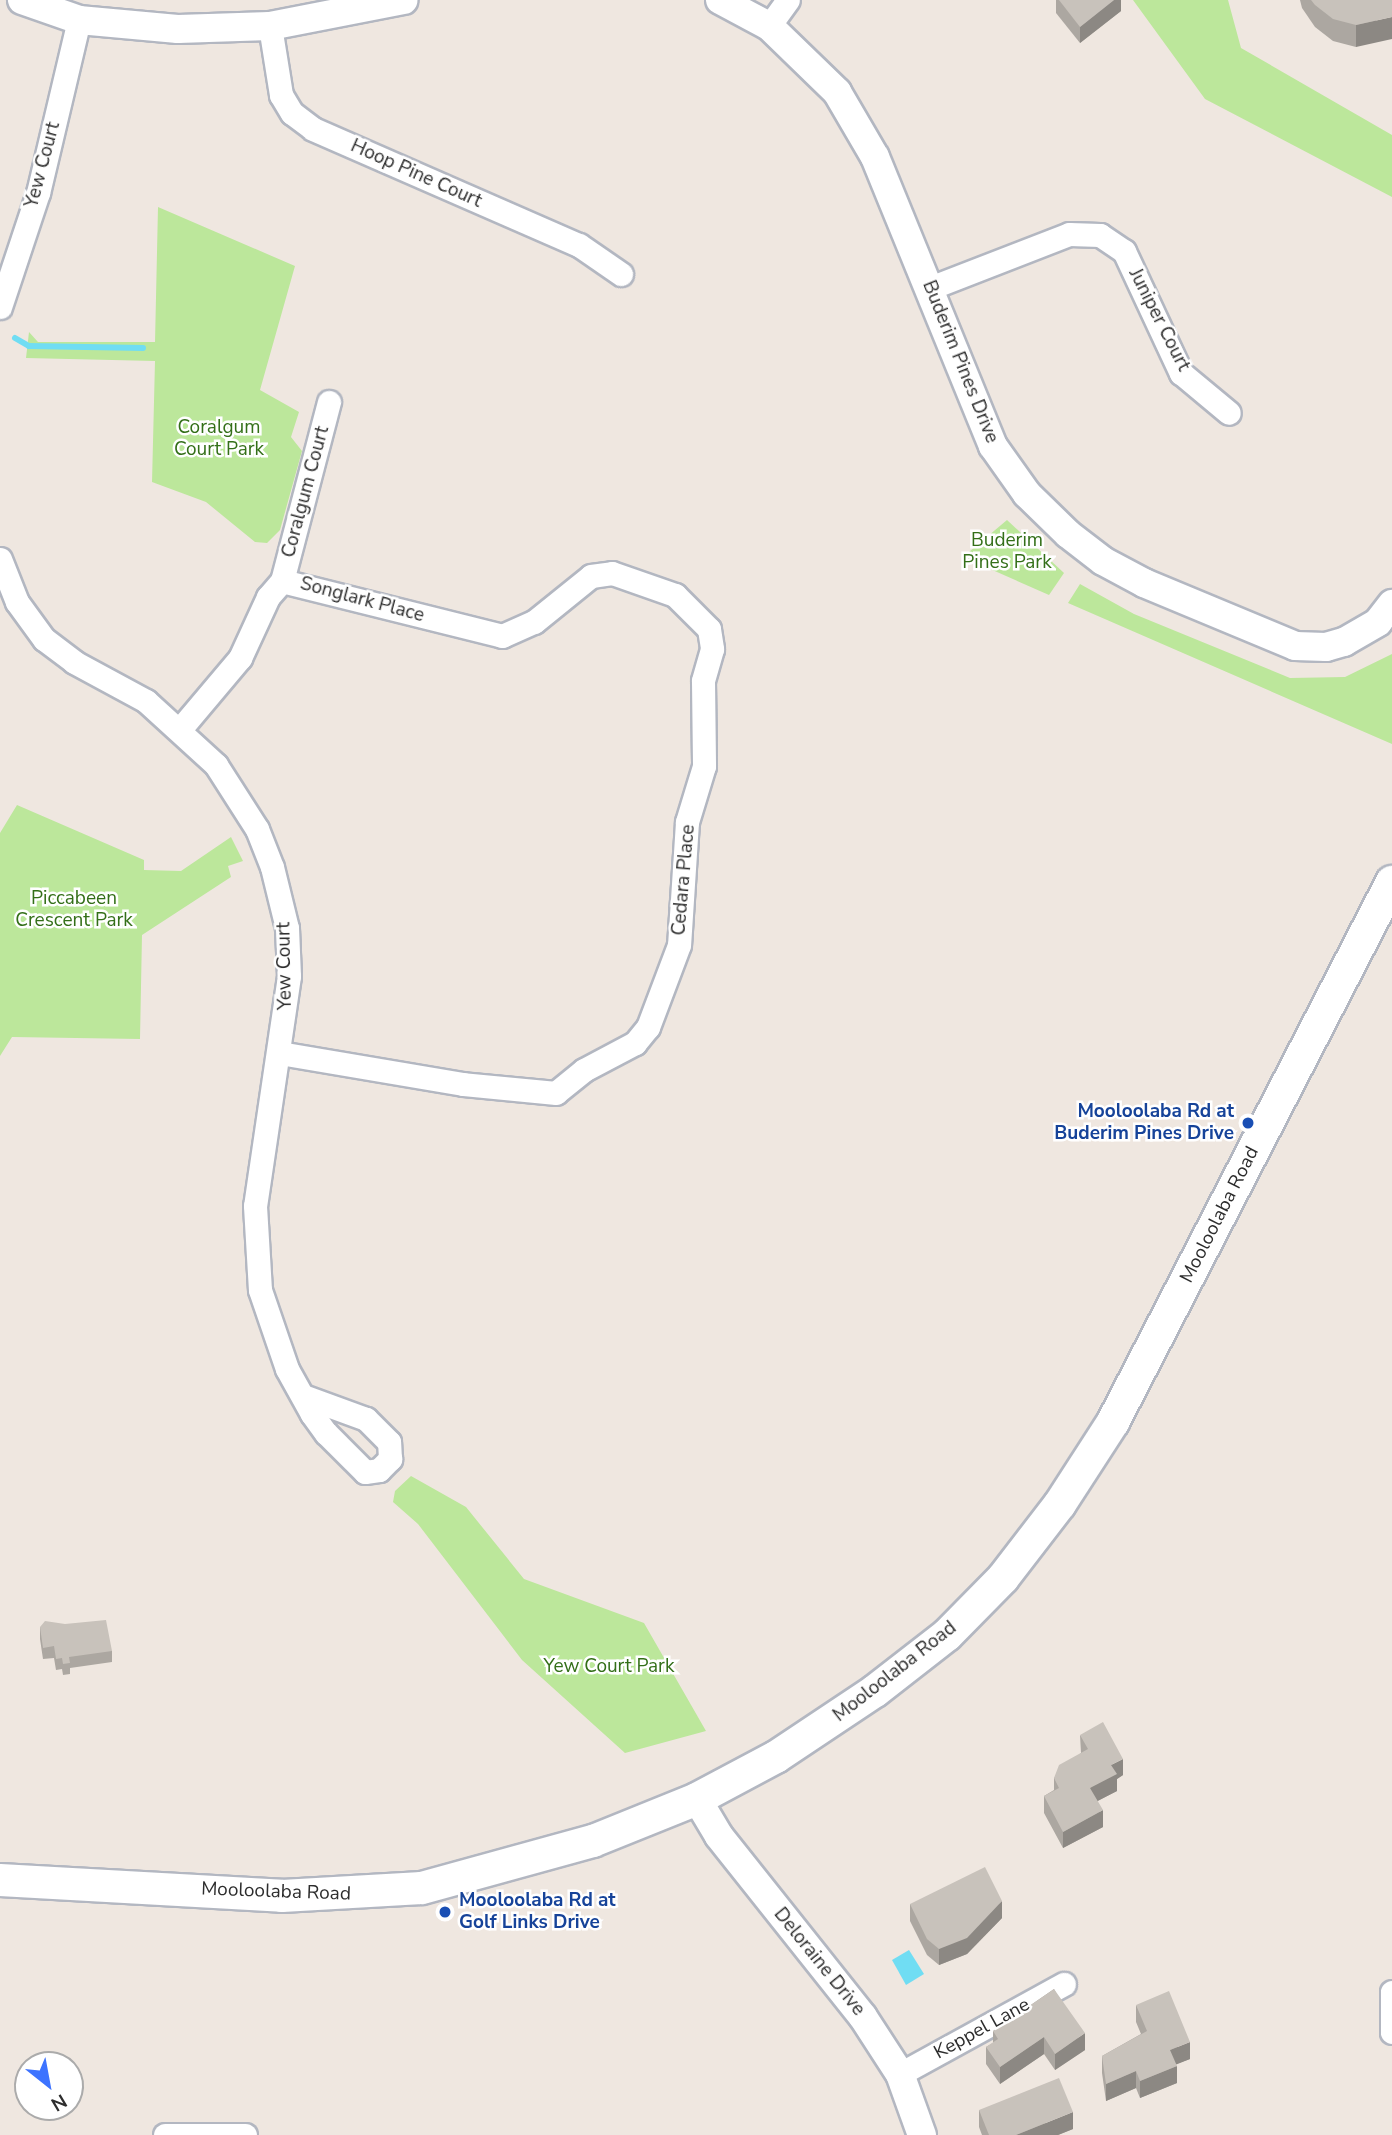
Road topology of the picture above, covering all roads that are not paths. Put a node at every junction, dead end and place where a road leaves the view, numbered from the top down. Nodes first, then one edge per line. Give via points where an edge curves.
1 (22, 0) edge
2 (404, 0) edge
3 (720, 0) edge
4 (788, 0) edge
5 (79, 20) junction
6 (270, 26) junction
7 (769, 26) junction
8 (621, 274) dead end
9 (930, 288) junction
10 (0, 307) edge
11 (329, 402) dead end
12 (1229, 413) dead end
13 (0, 559) edge
14 (282, 581) junction
15 (566, 593) joint
16 (1392, 604) edge
17 (181, 729) junction
18 (1392, 882) edge
19 (280, 1053) junction
20 (303, 1396) dead end
21 (696, 1799) junction
22 (0, 1861) edge
23 (0, 1880) edge
24 (132, 1884) junction
25 (1064, 1983) dead end
26 (1392, 1992) edge
27 (1392, 2032) edge
28 (900, 2074) junction
29 (165, 2135) edge
30 (245, 2135) edge
31 (922, 2135) edge

1 - 5 street
2 - 6 street
3 - 7 street, Buderim Pines Drive
4 - 7 street
5 - 6 street via 178,29
5 - 10 street, Yew Court via 38,192
6 - 8 street, Hoop Pine Court via 281,95 292,113 313,129 579,245
7 - 9 street, Buderim Pines Drive via 837,92 875,157
9 - 12 street, Juniper Court via 1069,234 1100,235 1124,251 1181,373
9 - 16 street, Buderim Pines Drive via 993,446 1027,494 1103,561 1295,646 1326,647 1361,635
11 - 14 street, Coralgum Court
13 - 17 street, Yew Court via 17,602 44,639 100,678 146,701
14 - 15 street, Songlark Place via 502,636 534,622
14 - 17 street, Songlark Place via 268,597 240,658
15 - 19 street, Cedara Place via 591,576 612,573 675,595 709,629 712,649 703,681 704,766 687,822 679,945 648,1027 619,1055 584,1070 556,1093 463,1084
17 - 19 street, Yew Court via 227,779 257,829 272,867 289,942
18 - 21 main road, Mooloolaba Road via 1114,1422 1060,1504 1003,1578 909,1666 800,1742
19 - 20 street, Yew Court via 258,1184 256,1247 260,1290 273,1335
21 - 24 main road, Mooloolaba Road via 593,1841 422,1888 282,1896
21 - 28 street, Deloraine Drive via 719,1836 863,2017
22 - 24 main road, Mooloolaba Road
23 - 24 main road, Mooloolaba Road
25 - 28 street, Keppel Lane
26 - 27 street
28 - 31 street, Deloraine Drive
29 - 30 street

